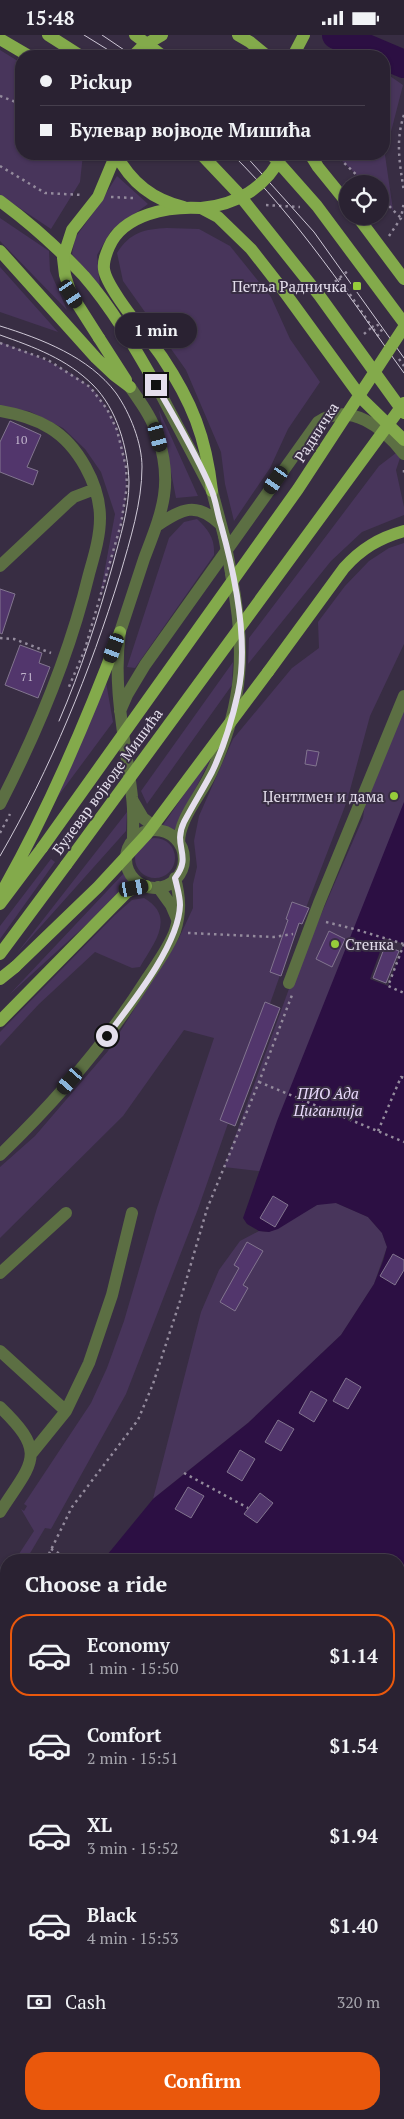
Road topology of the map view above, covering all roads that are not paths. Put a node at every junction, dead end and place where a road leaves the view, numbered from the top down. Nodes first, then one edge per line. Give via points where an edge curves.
1 (48, 35) edge
2 (135, 35) edge
3 (162, 35) edge
4 (238, 35) edge
5 (304, 35) edge
6 (0, 39) edge
7 (19, 50) edge
8 (72, 50) edge
9 (139, 50) edge
10 (155, 50) edge
11 (260, 50) edge
12 (296, 50) edge
13 (113, 160) edge
14 (120, 160) edge
15 (207, 160) edge
16 (276, 160) edge
17 (279, 160) edge
18 (314, 160) edge
19 (339, 193) edge
20 (0, 201) edge
21 (184, 207) junction
22 (201, 208) junction
23 (364, 225) edge
24 (0, 251) edge
25 (404, 279) edge
26 (404, 323) edge
27 (404, 327) edge
28 (156, 385) joint
29 (130, 387) junction
30 (404, 403) edge
31 (0, 411) edge
32 (404, 413) edge
33 (404, 440) edge
34 (404, 454) edge
35 (95, 489) junction
36 (212, 491) junction
37 (220, 524) junction
38 (158, 525) junction
39 (404, 531) edge
40 (0, 566) edge
41 (234, 575) junction
42 (120, 632) junction
43 (404, 696) edge
44 (120, 714) junction
45 (132, 798) junction
46 (0, 804) edge
47 (159, 830) junction
48 (133, 840) junction
49 (179, 843) junction
50 (175, 878) junction
51 (152, 886) junction
52 (0, 895) edge
53 (0, 904) edge
54 (176, 927) junction
55 (0, 954) edge
56 (0, 979) edge
57 (291, 988) road end
58 (0, 1021) edge
59 (0, 1155) edge
60 (66, 1213) dead end
61 (132, 1213) dead end
62 (0, 1273) edge
63 (0, 1351) edge
64 (0, 1407) edge
65 (66, 1411) junction
66 (32, 1453) junction
67 (0, 1512) edge

1 - 8 main road, bridge
2 - 10 main road, bridge
3 - 9 main road
4 - 11 main road
5 - 12 main road
6 - 7 main road
13 - 29 main road, bridge via 98,197 72,231 63,258 64,275 71,294
14 - 21 main road, bridge via 128,174 144,189 163,201
15 - 32 main road, bridge via 293,260
16 - 26 main road, bridge via 317,206
17 - 22 main road, bridge via 270,175 246,195 224,205
18 - 19 main road
20 - 28 main road via 48,240 84,277
21 - 22 main road
21 - 36 main road via 151,213 131,222 110,244 104,272 171,372 194,413 205,446
22 - 33 main road, bridge via 229,226 251,249 363,400
23 - 25 main road, bridge
24 - 29 main road via 96,358
27 - 41 main road, Радничка, bridge via 304,481
28 - 36 street
29 - 38 street via 150,418 162,452 166,480
30 - 55 main road, Булевар војводе Мишића, bridge
31 - 35 street via 27,417 52,429 78,456
34 - 44 street via 377,429 349,413 331,415 318,422 145,665
35 - 40 street via 67,503
35 - 46 street via 100,517 83,600 64,658
36 - 37 street
37 - 38 street via 204,511 190,509 176,513
37 - 41 street, bridge
38 - 42 street
39 - 56 main road, bridge via 372,543 344,568 147,834 98,887
41 - 49 street via 240,632 238,691 220,753 181,828
41 - 53 main road, Булевар војводе Мишића, bridge
42 - 44 street via 117,676
42 - 52 main road via 83,726 28,844
43 - 57 street via 309,931
44 - 45 street
45 - 47 street via 144,818
45 - 48 street
47 - 48 street via 145,832
47 - 49 street
48 - 51 street via 126,862 133,877
49 - 50 street via 184,857
50 - 51 street via 170,883
50 - 54 street via 180,904
51 - 54 street via 171,905
51 - 58 main road via 134,888 126,893
54 - 59 street via 141,988 89,1059
60 - 62 street
61 - 65 street via 112,1295 90,1363
63 - 65 street
64 - 66 street via 23,1432
65 - 66 street
66 - 67 street via 29,1466

